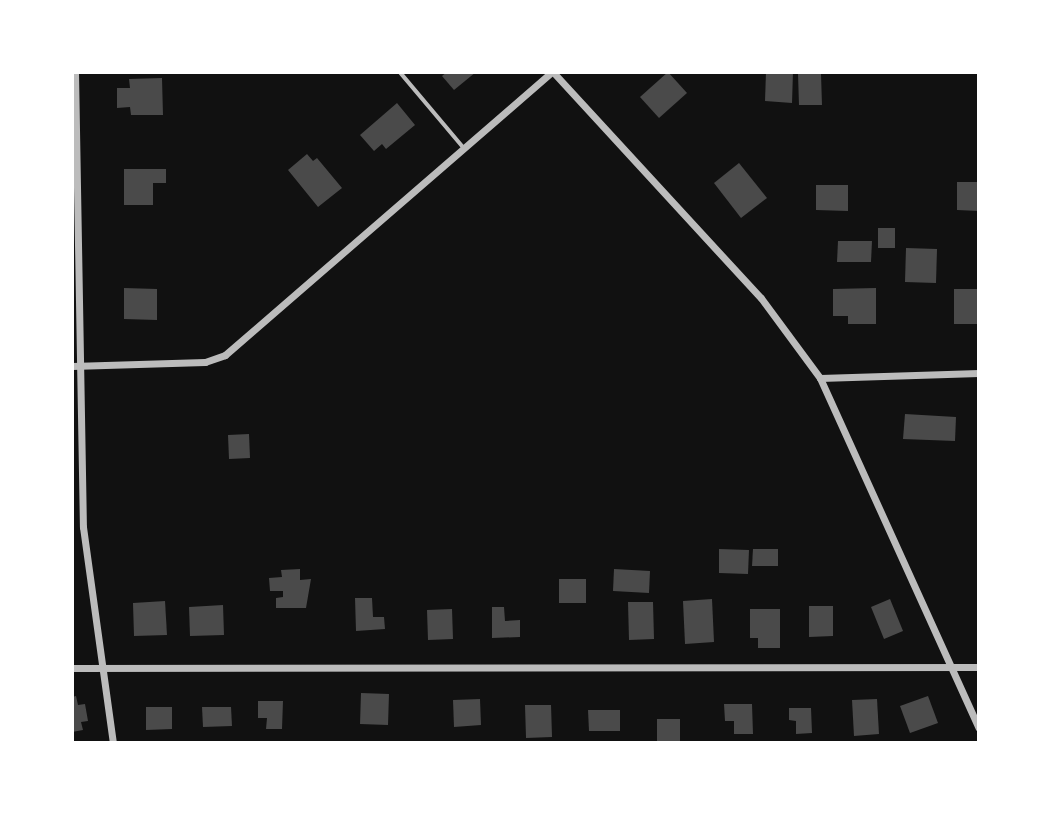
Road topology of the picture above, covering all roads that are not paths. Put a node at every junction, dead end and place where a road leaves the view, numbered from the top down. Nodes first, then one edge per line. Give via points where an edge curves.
1 (75, 72) edge
2 (400, 72) edge
3 (553, 72) edge
4 (466, 150) junction
5 (75, 366) edge
6 (979, 373) edge
7 (820, 377) junction
8 (953, 666) junction
9 (100, 667) junction
10 (979, 667) edge
11 (72, 668) edge
12 (979, 728) edge
13 (113, 743) edge

1 - 5 street
2 - 4 lane
3 - 4 street
3 - 7 street via 761,298
4 - 5 street via 225,355 205,362
5 - 9 street via 83,527
6 - 7 street
7 - 8 street
8 - 9 street
8 - 10 street
8 - 12 street
9 - 11 street
9 - 13 street

